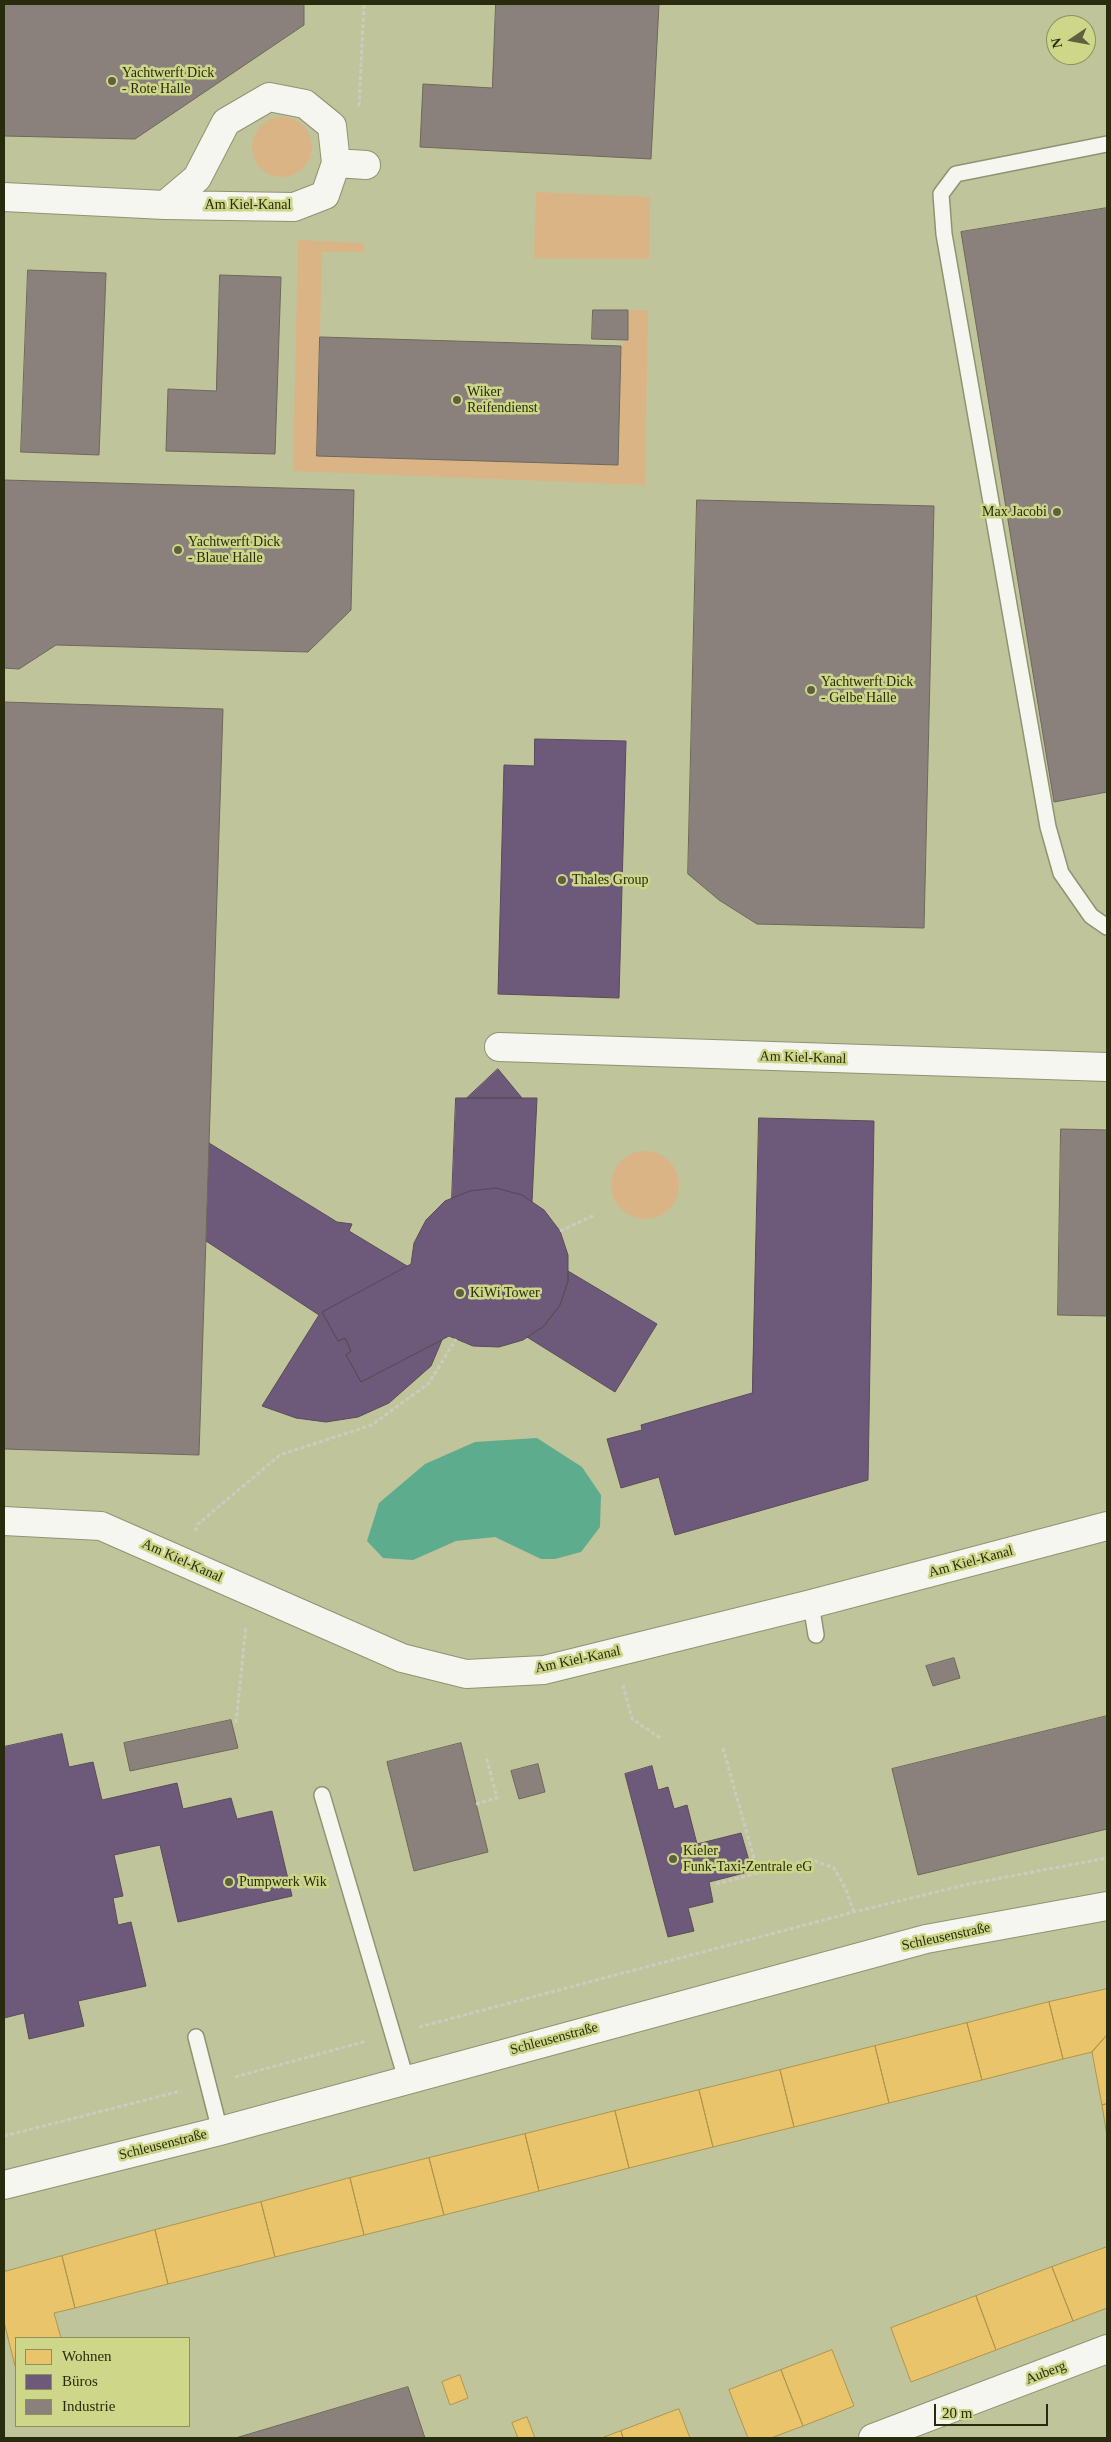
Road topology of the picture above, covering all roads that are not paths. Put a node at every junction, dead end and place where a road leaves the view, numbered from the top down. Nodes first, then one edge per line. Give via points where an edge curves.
1 (1107, 144) edge
2 (336, 163) junction
3 (366, 165) dead end
4 (4, 196) edge
5 (166, 205) junction
6 (1107, 927) edge
7 (499, 1047) dead end
8 (1107, 1067) edge
9 (4, 1521) edge
10 (1107, 1526) edge
11 (811, 1604) junction
12 (816, 1635) dead end
13 (322, 1795) dead end
14 (1107, 1906) edge
15 (196, 2037) dead end
16 (406, 2079) junction
17 (220, 2130) junction
18 (4, 2185) edge
19 (1107, 2349) edge
20 (873, 2438) edge

1 - 6 lane via 956,174 941,194 944,234 1048,828 1061,873 1091,916
2 - 3 street
2 - 5 street, Am Kiel-Kanal via 325,195 294,207
2 - 5 street, Am Kiel-Kanal via 332,126 305,104 270,97 226,122 197,178
4 - 5 street, Am Kiel-Kanal
7 - 8 street, Am Kiel-Kanal
9 - 11 street, Am Kiel-Kanal via 101,1526 402,1658 466,1674 544,1670
10 - 11 street, Am Kiel-Kanal
11 - 12 lane
13 - 16 lane
14 - 16 street, Schleusenstraße via 926,1939
15 - 17 lane
16 - 17 street, Schleusenstraße
17 - 18 street, Schleusenstraße
19 - 20 street, Auberg

